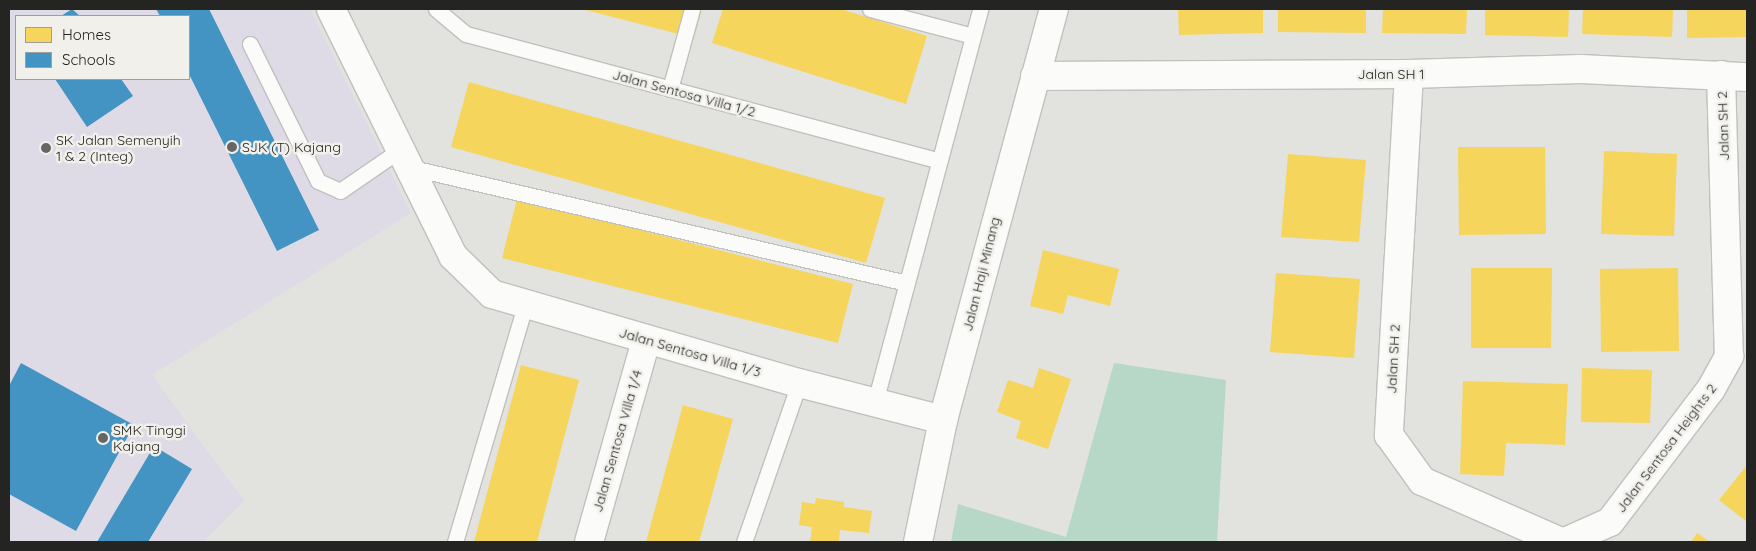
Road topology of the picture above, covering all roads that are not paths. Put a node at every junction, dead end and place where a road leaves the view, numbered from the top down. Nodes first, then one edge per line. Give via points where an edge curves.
1 (331, 9) edge
2 (436, 9) edge
3 (692, 9) edge
4 (870, 9) edge
5 (980, 9) edge
6 (1054, 9) edge
7 (973, 36) junction
8 (250, 44) dead end
9 (1410, 74) junction
10 (1035, 76) junction
11 (1734, 76) edge
12 (670, 89) junction
13 (404, 158) junction
14 (939, 161) junction
15 (907, 283) junction
16 (525, 305) junction
17 (646, 340) junction
18 (1738, 357) edge
19 (799, 383) junction
20 (875, 402) junction
21 (943, 420) junction
22 (455, 542) edge
23 (589, 542) edge
24 (744, 542) edge
25 (918, 542) edge
26 (1561, 542) edge
27 (1565, 542) edge

1 - 13 street, Jalan Sentosa Villa 1/3
2 - 12 lane, Jalan Sentosa Villa 1/2 via 466,34
3 - 12 lane
4 - 7 lane
5 - 7 lane
6 - 10 street, Jalan Haji Minang
7 - 14 lane
8 - 13 lane via 318,181 340,191
9 - 10 street, Jalan SH 1
9 - 11 street, Jalan SH 1 via 1582,69
9 - 26 street, Jalan SH 2 via 1389,435 1422,481
10 - 21 street, Jalan Haji Minang
11 - 18 street, Jalan SH 2
12 - 14 lane, Jalan Sentosa Villa 1/2
13 - 15 lane
13 - 16 street, Jalan Sentosa Villa 1/3 via 453,256 492,294
14 - 15 lane
15 - 20 lane
16 - 17 street, Jalan Sentosa Villa 1/3
16 - 22 lane
17 - 19 street, Jalan Sentosa Villa 1/3
17 - 23 street, Jalan Sentosa Villa 1/4
18 - 27 street, Jalan Sentosa Heights 2 via 1610,522
19 - 20 street, Jalan Sentosa Villa 1/3
19 - 24 lane
20 - 21 street, Jalan Sentosa Villa 1/3
21 - 25 street, Jalan Haji Minang

